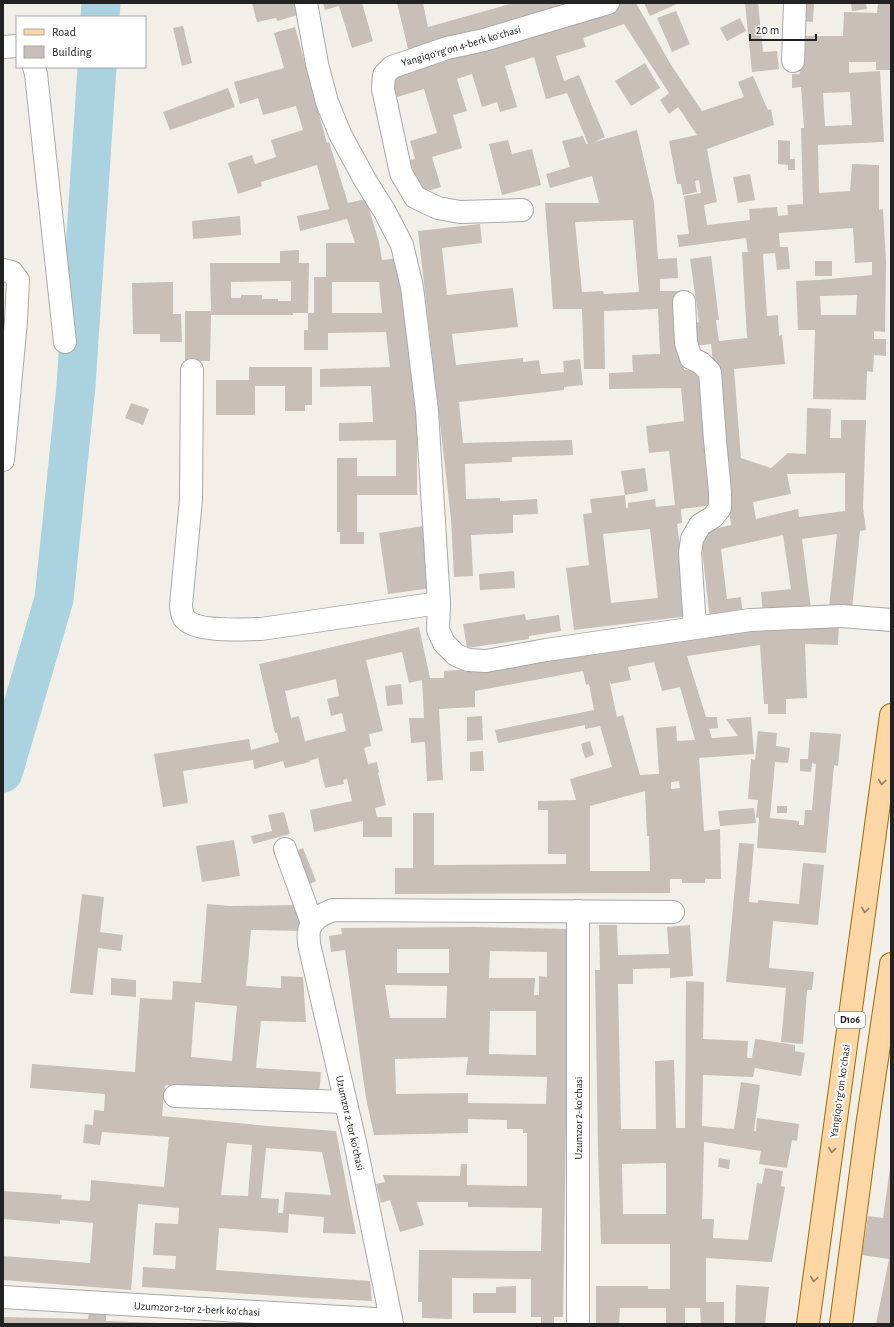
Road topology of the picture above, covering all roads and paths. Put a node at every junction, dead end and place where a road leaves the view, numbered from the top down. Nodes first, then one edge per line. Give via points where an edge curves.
1 (306, 3) edge
2 (608, 3) edge
3 (795, 3) edge
4 (16, 46) edge
5 (3, 47) edge
6 (793, 61) dead end
7 (34, 68) edge
8 (522, 210) dead end
9 (3, 270) edge
10 (684, 302) dead end
11 (65, 342) dead end
12 (192, 370) dead end
13 (6, 407) edge
14 (3, 460) edge
15 (439, 603) junction
16 (891, 620) edge
17 (695, 627) junction
18 (891, 715) edge
19 (285, 849) dead end
20 (578, 911) junction
21 (673, 912) dead end
22 (312, 923) junction
23 (891, 964) edge
24 (891, 1026) edge
25 (175, 1096) dead end
26 (346, 1102) junction
27 (3, 1298) edge
28 (391, 1322) edge
29 (578, 1324) edge
30 (808, 1324) edge
31 (841, 1324) edge
32 (851, 1324) edge

1 - 15 street via 327,102 364,180 402,245 412,287 427,411
2 - 8 street, Yangiqoʻrgʻon 4-berk koʻchasi via 484,40 447,48 392,67 384,75 383,89 401,173 415,197 438,208 460,212
3 - 6 street
4 - 5 street
7 - 11 street
9 - 13 street via 12,272 18,280
10 - 17 street via 686,343 691,358 710,372 720,492 720,508 713,517 700,525 692,539 690,553
12 - 15 street via 190,499 181,605 184,618 206,628 260,629
13 - 14 street
15 - 17 street via 438,630 444,643 456,655 468,660 486,661
16 - 17 street via 842,616 750,620
18 -> 30 main road, Yangiqoʻrgʻon koʻchasi / D106
19 - 22 street
20 - 21 street
20 - 22 street via 332,910
20 - 29 street, Uzumzor 2-koʻchasi
22 - 26 street, Uzumzor 2-tor koʻchasi via 308,930 308,944
23 - 31 main road, D106
24 - 32 street
25 - 26 street
26 - 28 street, Uzumzor 2-tor koʻchasi
27 - 28 street, Uzumzor 2-tor 2-berk koʻchasi

